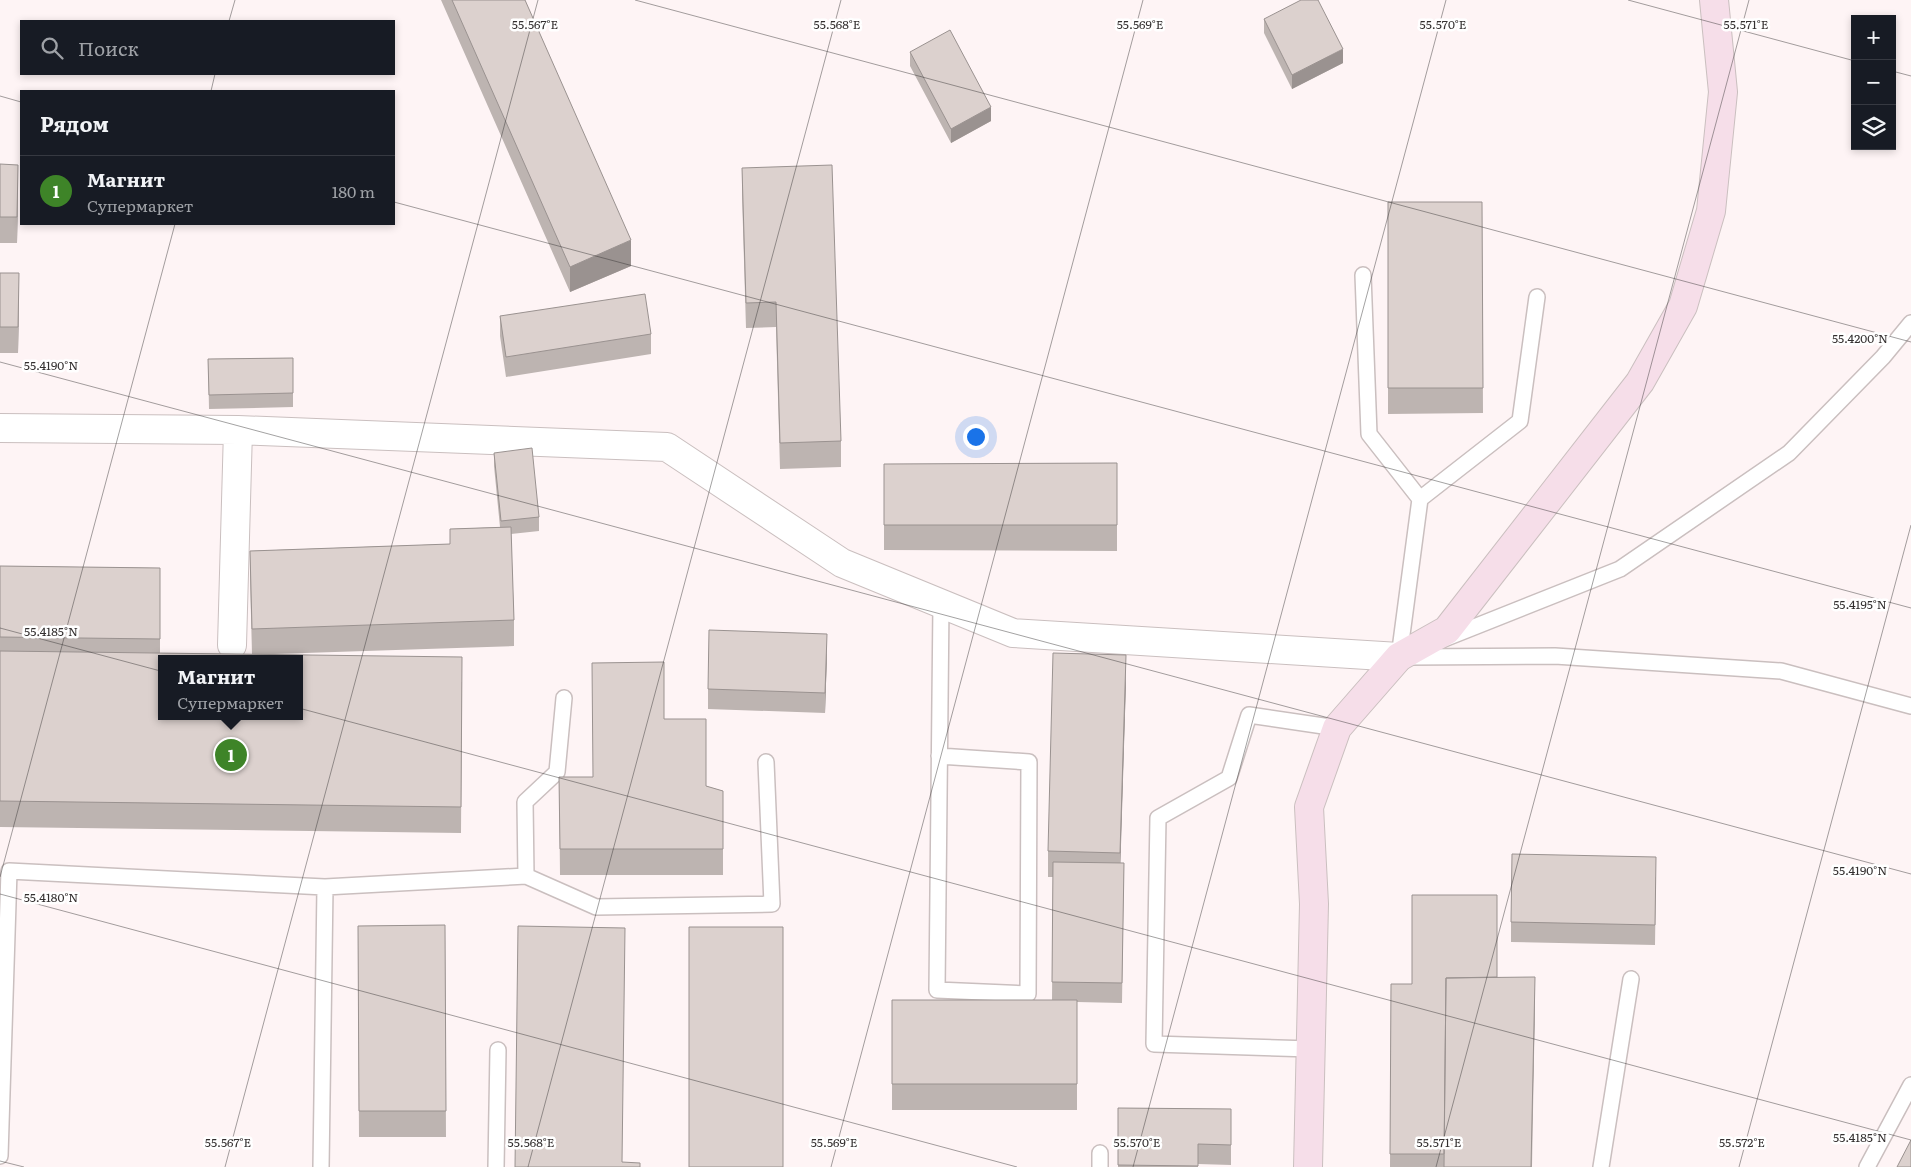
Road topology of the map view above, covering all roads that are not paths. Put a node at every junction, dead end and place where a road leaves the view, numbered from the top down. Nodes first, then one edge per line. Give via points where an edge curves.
1 (1714, 0) edge
2 (1363, 275) dead end
3 (1537, 297) dead end
4 (1911, 323) edge
5 (0, 428) edge
6 (238, 430) junction
7 (1420, 499) junction
8 (941, 604) junction
9 (232, 645) dead end
10 (1399, 657) junction
11 (564, 698) dead end
12 (1911, 706) edge
13 (1337, 728) junction
14 (939, 756) dead end
15 (766, 762) dead end
16 (526, 876) junction
17 (325, 887) junction
18 (1631, 979) dead end
19 (1311, 1049) junction
20 (498, 1050) dead end
21 (1911, 1085) edge
22 (0, 1156) edge
23 (321, 1167) edge
24 (496, 1167) edge
25 (1308, 1167) edge
26 (1602, 1167) edge
27 (1867, 1167) edge

1 - 10 street via 1723,92 1711,211 1683,306 1640,382 1447,630
2 - 7 lane via 1369,434
3 - 7 lane via 1520,421
4 - 10 lane via 1883,357 1789,453 1620,569
5 - 6 street
6 - 8 street via 667,447 842,563
6 - 9 street
7 - 10 lane
8 - 10 street via 1013,633
8 - 14 lane via 937,990 1028,994 1029,762
10 - 12 lane via 1555,656 1781,671
10 - 13 street
11 - 16 lane via 557,772 525,802
13 - 19 street via 1309,807 1314,904
13 - 19 lane via 1249,716 1229,778 1158,818 1154,1044
15 - 16 lane via 772,904 596,907
16 - 17 lane
17 - 22 lane via 9,871
17 - 23 lane
18 - 26 lane
19 - 25 street
20 - 24 lane
21 - 27 lane

